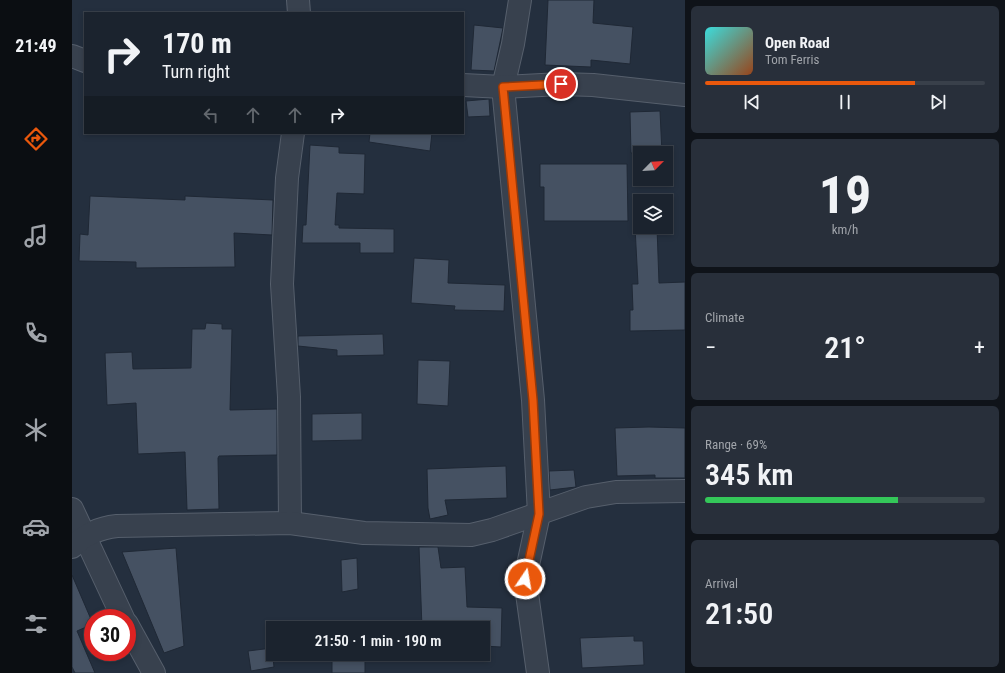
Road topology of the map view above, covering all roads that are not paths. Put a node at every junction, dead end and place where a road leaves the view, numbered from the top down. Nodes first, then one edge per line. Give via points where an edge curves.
1 (298, 0) edge
2 (520, 0) edge
3 (299, 12) edge
4 (72, 56) edge
5 (84, 61) edge
6 (464, 85) edge
7 (503, 87) junction
8 (685, 95) edge
9 (293, 134) edge
10 (685, 491) edge
11 (72, 509) edge
12 (539, 514) junction
13 (290, 523) junction
14 (78, 541) edge
15 (119, 609) edge
16 (136, 640) edge
17 (154, 673) edge
18 (538, 673) edge

1 - 3 street
2 - 7 street
4 - 5 street
6 - 7 street
7 - 8 street via 593,85
7 - 12 street via 532,392
9 - 13 street via 286,178 282,284 289,397
10 - 12 street via 616,492 586,497
11 - 14 street
12 - 13 street via 471,535 364,533
12 - 18 street via 525,579
13 - 14 street via 117,526 101,528
14 - 15 street
16 - 17 street

